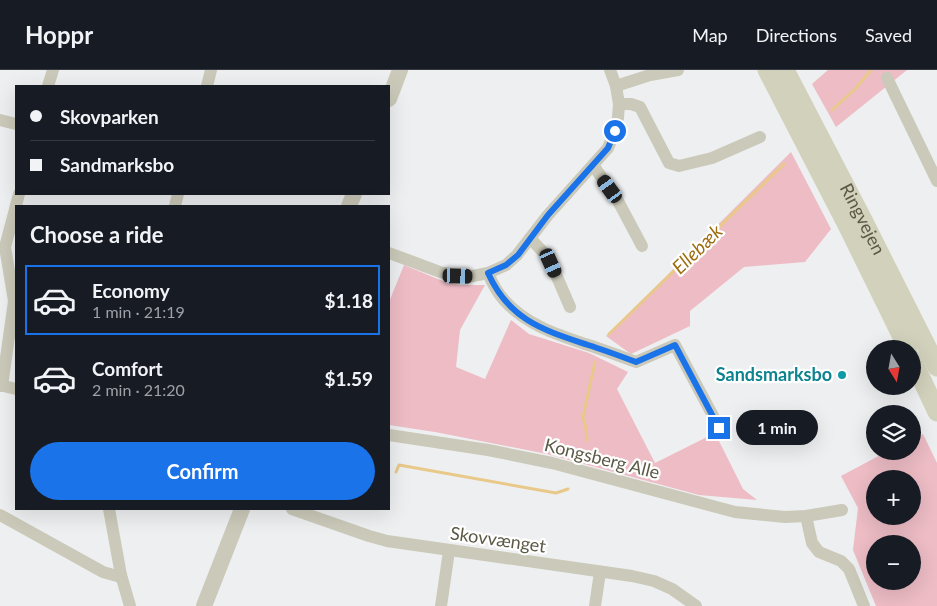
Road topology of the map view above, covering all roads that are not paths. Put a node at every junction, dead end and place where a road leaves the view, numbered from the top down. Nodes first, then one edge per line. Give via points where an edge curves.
1 (53, 70) edge
2 (211, 70) edge
3 (400, 70) edge
4 (610, 70) edge
5 (678, 70) edge
6 (767, 70) edge
7 (785, 70) edge
8 (887, 78) dead end
9 (48, 85) edge
10 (207, 85) edge
11 (616, 86) junction
12 (390, 96) edge
13 (619, 104) junction
14 (0, 120) edge
15 (15, 124) edge
16 (760, 137) dead end
17 (593, 165) junction
18 (937, 181) edge
19 (15, 212) edge
20 (530, 238) junction
21 (642, 246) dead end
22 (390, 253) edge
23 (488, 273) junction
24 (570, 307) dead end
25 (904, 340) edge
26 (937, 368) edge
27 (921, 378) edge
28 (1, 386) edge
29 (15, 390) edge
30 (937, 412) edge
31 (719, 428) dead end
32 (390, 435) edge
33 (109, 510) edge
34 (242, 510) edge
35 (295, 510) edge
36 (842, 510) dead end
37 (0, 515) edge
38 (806, 516) junction
39 (449, 551) junction
40 (600, 572) junction
41 (122, 575) junction
42 (130, 606) edge
43 (204, 606) edge
44 (441, 606) edge
45 (595, 606) edge
46 (696, 606) edge
47 (864, 606) edge

1 - 9 street
2 - 10 street
3 - 12 street
4 - 11 street
5 - 11 street
6 - 25 main road, Ringvejen
7 - 26 main road, Ringvejen
8 - 18 street
11 - 13 street
13 - 16 street via 640,107 669,163 674,165 712,158
13 - 17 street via 608,148
14 - 15 street
17 - 20 street
17 - 21 street via 618,201
19 - 28 street via 5,247 14,301
20 - 23 street via 518,255
20 - 24 street via 551,263
22 - 23 street via 458,276
23 - 31 street via 503,300 519,315 575,341 636,362 675,345
27 - 30 main road
28 - 29 street
32 - 38 street, Kongsberg Alle via 552,463 735,512
33 - 41 street
34 - 43 street
35 - 39 street, Skovvænget via 387,541
36 - 38 street, Kongsberg Alle
37 - 41 street via 103,572
38 - 47 street via 812,543 819,552 841,561 849,569
39 - 40 street, Skovvænget
39 - 44 street
40 - 45 street
40 - 46 street, Skovvænget via 654,580
41 - 42 street

